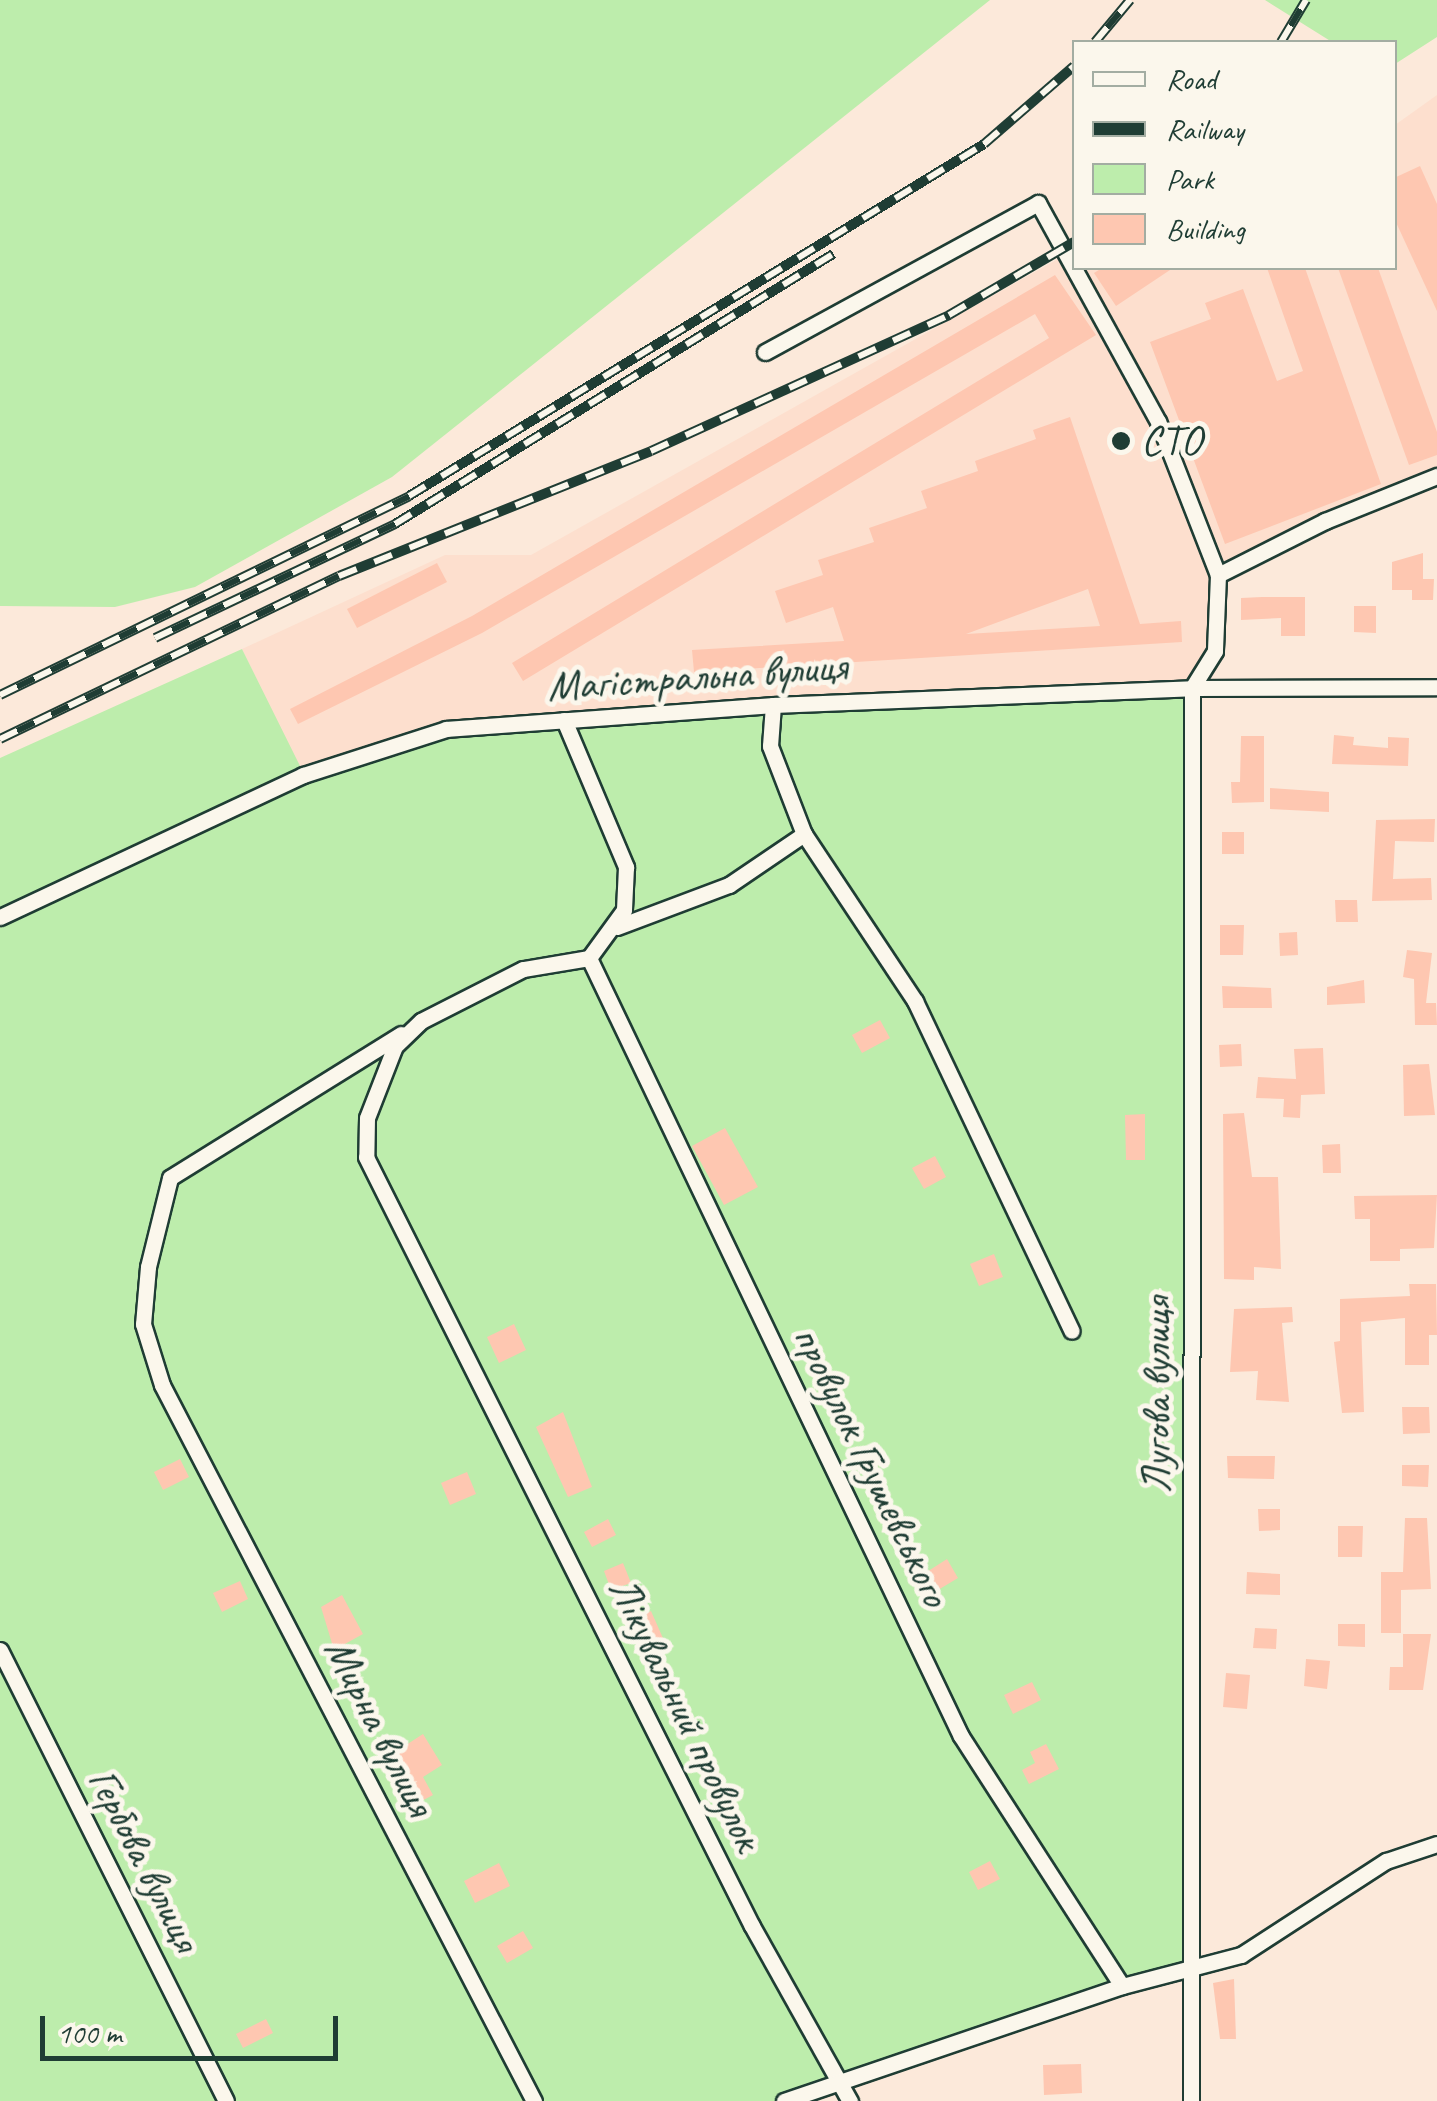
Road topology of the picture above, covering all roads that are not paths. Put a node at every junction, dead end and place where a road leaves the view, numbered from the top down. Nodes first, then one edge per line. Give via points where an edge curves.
1 (1072, 265) edge
2 (1075, 270) edge
3 (765, 352) dead end
4 (1437, 476) edge
5 (1218, 575) junction
6 (1437, 686) edge
7 (1192, 688) junction
8 (773, 705) junction
9 (564, 720) junction
10 (804, 834) junction
11 (0, 917) edge
12 (609, 932) junction
13 (589, 958) junction
14 (421, 1021) junction
15 (1072, 1331) dead end
16 (0, 1650) edge
17 (1437, 1844) edge
18 (1192, 1966) junction
19 (1122, 1986) junction
20 (839, 2078) junction
21 (226, 2101) edge
22 (534, 2101) edge
23 (784, 2101) edge
24 (850, 2101) edge
25 (1190, 2101) edge

1 - 3 street via 1038,203
2 - 5 street via 1158,421
4 - 5 street via 1325,520
5 - 7 street via 1215,651
6 - 7 street, Магістральна вулиця
7 - 8 street, Магістральна вулиця
7 - 18 street, Лугова вулиця
8 - 9 street, Магістральна вулиця
8 - 10 street, Лугова вулиця via 770,746
9 - 11 street, Магістральна вулиця via 446,729 303,774
9 - 12 street via 626,867 624,910
10 - 12 street via 730,885
10 - 15 street, Лугова вулиця via 915,1000
12 - 13 street
13 - 14 street, Мирна вулиця via 523,969
13 - 19 street, провулок Грушевського via 961,1736
14 - 20 street, Лікувальний провулок via 395,1046 378,1081 367,1118 366,1156 752,1926
14 - 22 street, Мирна вулиця via 170,1178 148,1267 144,1324 162,1385
16 - 21 street, Гербова вулиця
17 - 18 street via 1386,1861 1268,1943
18 - 19 street
18 - 25 street, Лугова вулиця
19 - 20 street
20 - 23 street
20 - 24 street, Лікувальний провулок

